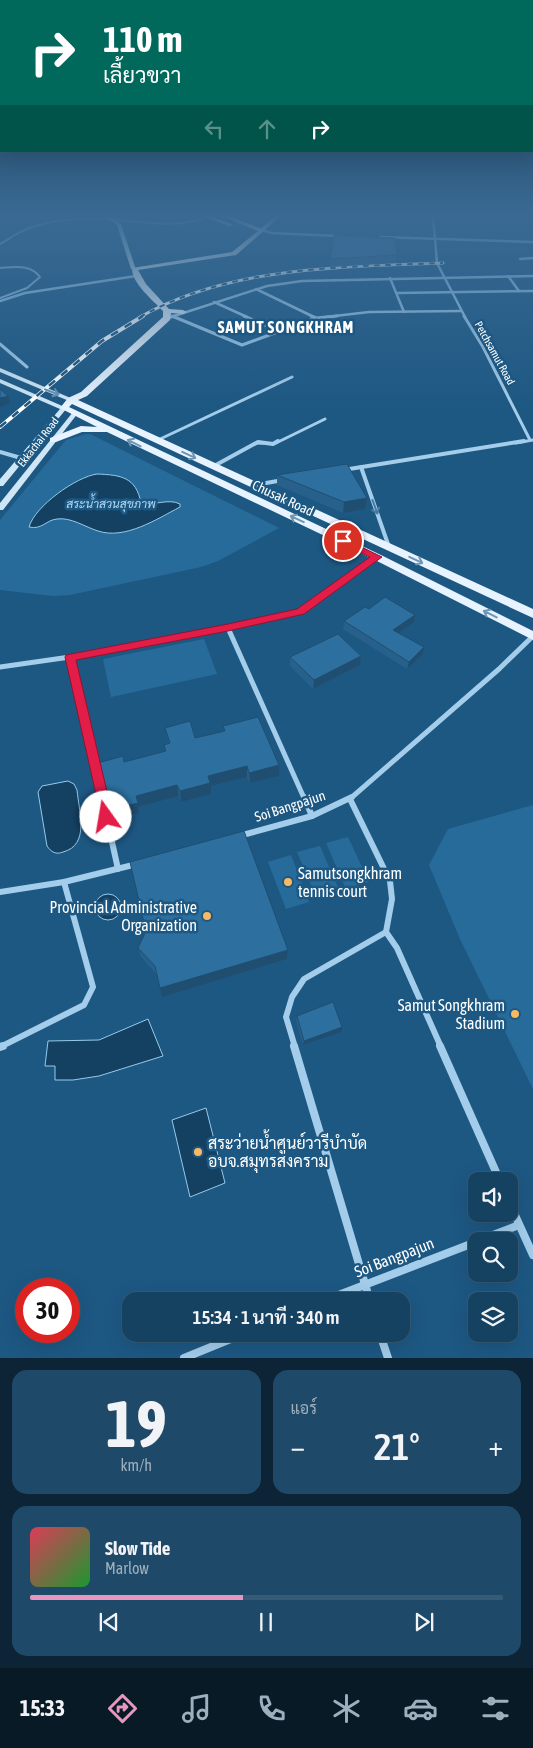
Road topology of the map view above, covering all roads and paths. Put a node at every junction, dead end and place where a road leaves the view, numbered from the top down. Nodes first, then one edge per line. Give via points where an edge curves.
1 (96, 279) edge
2 (140, 279) edge
3 (350, 279) edge
4 (391, 279) edge
5 (445, 279) edge
6 (510, 279) edge
7 (256, 289) junction
8 (533, 290) edge
9 (519, 291) junction
10 (451, 292) junction
11 (397, 293) junction
12 (0, 301) edge
13 (214, 302) junction
14 (461, 311) junction
15 (183, 312) joint
16 (404, 312) junction
17 (169, 315) junction
18 (316, 318) junction
19 (279, 331) junction
20 (0, 344) edge
21 (27, 367) dead end
22 (0, 370) edge
23 (292, 377) dead end
24 (0, 381) edge
25 (30, 383) junction
26 (19, 389) junction
27 (72, 400) junction
28 (80, 403) junction
29 (64, 408) junction
30 (325, 419) dead end
31 (111, 431) junction
32 (53, 440) junction
33 (158, 440) junction
34 (532, 440) edge
35 (168, 445) junction
36 (0, 452) edge
37 (154, 453) junction
38 (21, 458) junction
39 (214, 466) junction
40 (361, 467) junction
41 (342, 470) edge
42 (284, 480) edge
43 (0, 484) edge
44 (255, 485) junction
45 (0, 508) edge
46 (389, 547) junction
47 (377, 557) junction
48 (531, 610) edge
49 (228, 628) junction
50 (533, 636) edge
51 (70, 657) junction
52 (0, 667) edge
53 (350, 799) junction
54 (312, 816) junction
55 (229, 839) edge
56 (146, 862) edge
57 (118, 869) junction
58 (64, 882) junction
59 (0, 892) edge
60 (386, 932) junction
61 (0, 1047) edge
62 (496, 1172) edge
63 (518, 1222) edge
64 (519, 1225) junction
65 (501, 1232) edge
66 (468, 1244) edge
67 (533, 1255) edge
68 (364, 1284) junction
69 (345, 1292) edge
70 (367, 1292) edge
71 (223, 1342) edge
72 (383, 1342) edge
73 (184, 1358) edge
74 (388, 1358) edge

1 - 12 street
2 - 17 main road
3 - 7 street via 302,281
4 - 11 street
5 - 10 street, Petchsamut Road
6 - 9 street
7 - 13 street
7 - 18 street
8 - 9 street
9 - 10 street
10 - 11 street
10 - 14 street, Petchsamut Road
11 - 16 street
13 - 15 street
13 - 19 street
14 - 16 street
14 - 34 street, Petchsamut Road
15 - 17 main road
16 - 18 street
17 - 19 street via 242,345
17 - 28 main road
18 - 19 street
20 - 21 street
22 - 25 main road
23 - 33 street
24 - 26 main road
25 - 26 main road
25 -> 27 main road
26 - 29 main road
27 - 28 main road
27 - 29 main road
28 - 29 main road
28 - 31 main road, Chusak Road
28 - 32 main road, Ekkachai Road
28 - 33 main road, Chusak Road
29 - 38 main road, Ekkachai Road
30 - 39 street via 273,444 258,442
31 - 32 main road via 81,429
37 -> 31 main road, Chusak Road
32 - 45 main road, Ekkachai Road
33 - 35 main road, Chusak Road
34 - 40 street
35 - 37 main road
35 -> 39 main road, Chusak Road
36 - 38 street
47 -> 37 main road, Chusak Road
38 - 43 main road, Ekkachai Road
39 - 44 main road, Chusak Road
40 - 41 street
40 -> 46 street
42 - 44 street
44 - 46 main road, Chusak Road
46 -> 48 main road, Chusak Road
47 - 49 street via 300,611
50 -> 47 main road, Chusak Road
49 - 51 street
49 - 54 street
50 - 53 street, Soi Bangpajun
51 - 52 street
51 - 57 street
53 - 54 street, Soi Bangpajun
53 - 60 street via 390,881 392,899
54 - 55 street, Soi Bangpajun
56 - 57 street
57 - 58 street
58 - 59 street
58 - 61 street via 93,987 84,1005
60 - 62 street via 397,948
60 - 68 street via 304,979 292,997 286,1017
63 - 64 street
64 - 65 street, Soi Bangpajun
64 - 67 street
66 - 68 street, Soi Bangpajun
68 - 69 street, Soi Bangpajun
68 - 70 street
71 - 73 street
72 - 74 street

